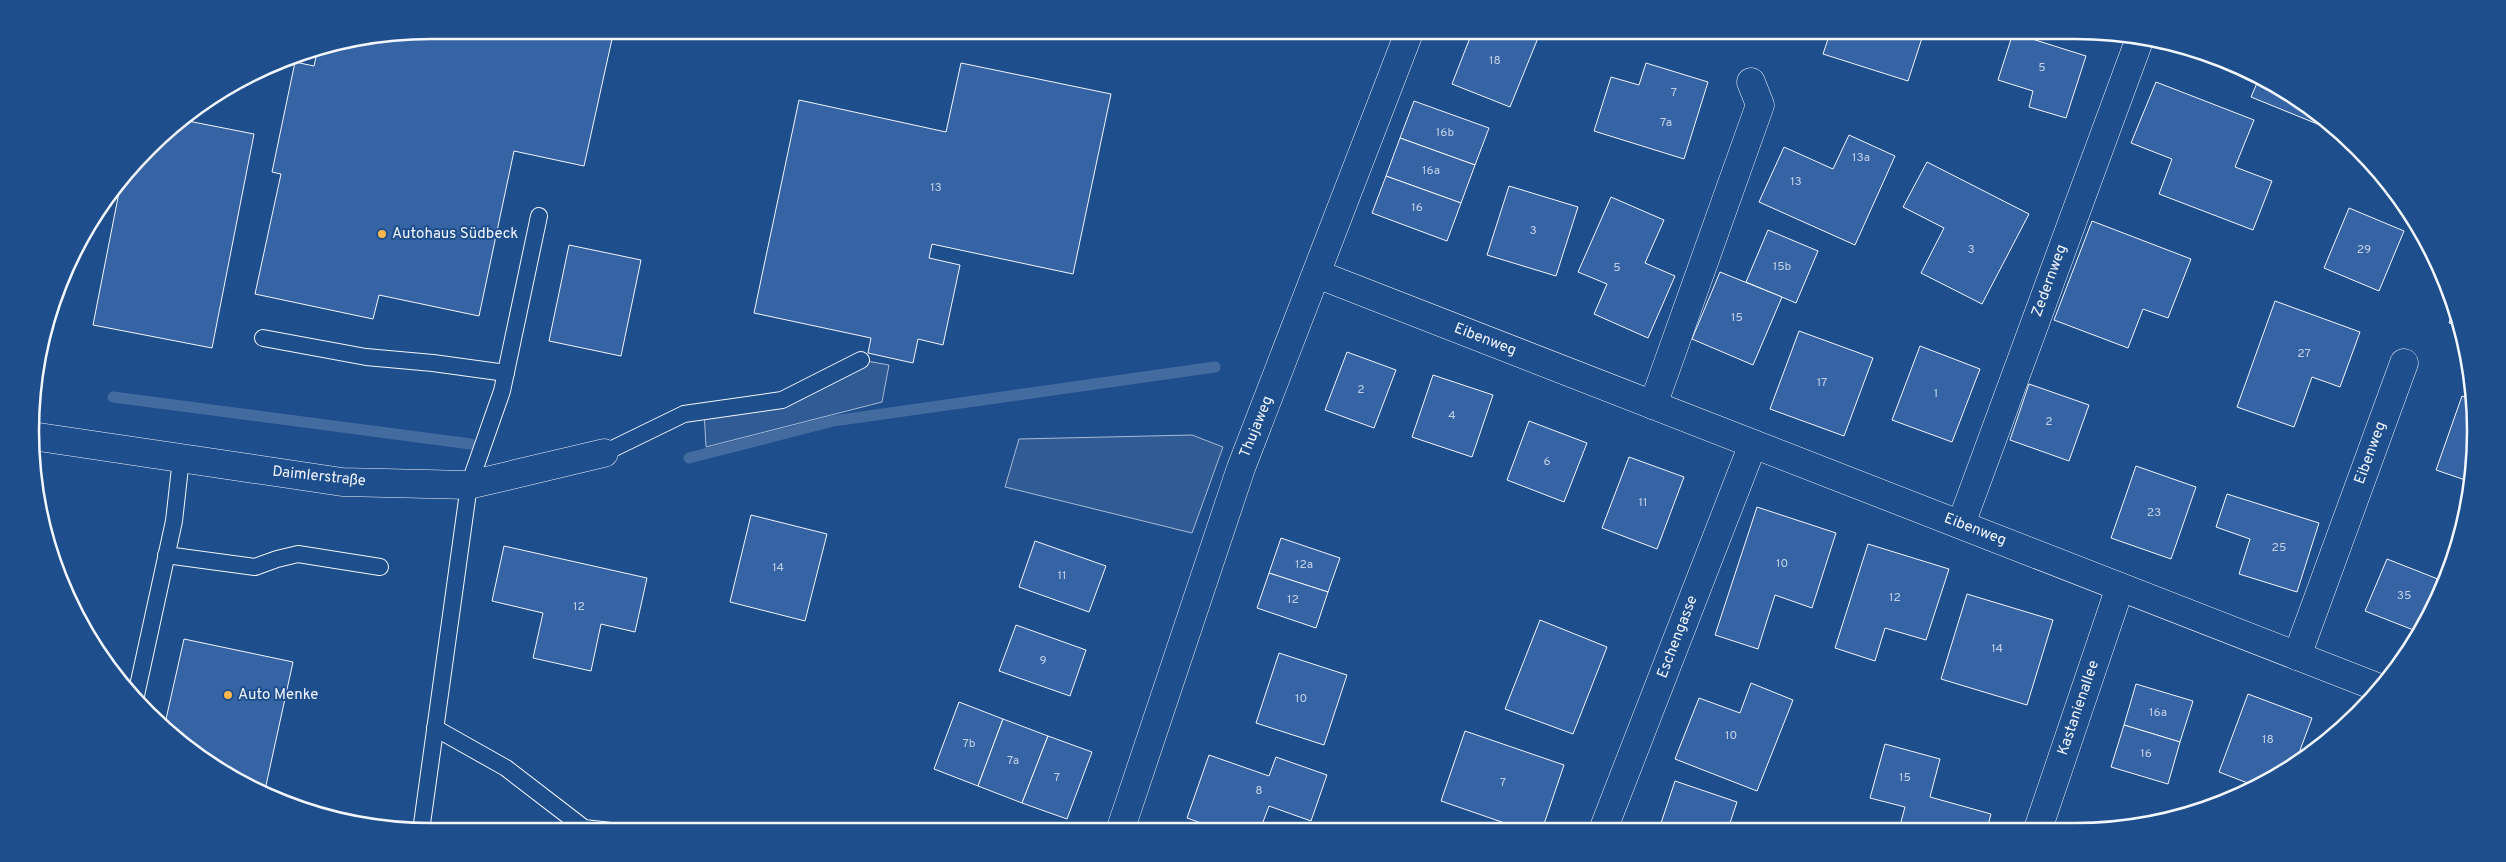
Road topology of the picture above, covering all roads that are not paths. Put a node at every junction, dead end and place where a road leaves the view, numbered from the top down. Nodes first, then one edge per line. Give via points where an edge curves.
1 (1407, 39) edge
2 (2138, 44) edge
3 (1751, 82) dead end
4 (539, 216) dead end
5 (1317, 274) junction
6 (263, 338) dead end
7 (860, 360) dead end
8 (2404, 363) dead end
9 (506, 373) junction
10 (1653, 405) junction
11 (39, 437) edge
12 (1753, 444) junction
13 (604, 453) joint
14 (181, 459) junction
15 (469, 485) junction
16 (1960, 524) junction
17 (166, 555) junction
18 (380, 567) dead end
19 (2120, 587) junction
20 (2297, 656) junction
21 (2373, 686) edge
22 (137, 691) edge
23 (435, 728) junction
24 (421, 823) edge
25 (578, 823) edge
26 (1123, 823) edge
27 (1607, 823) edge
28 (2040, 823) edge

1 - 5 street, Thujaweg
2 - 16 street, Zedernweg
3 - 10 street via 1760,105
4 - 9 lane
5 - 10 street, Eibenweg
5 - 26 street, Thujaweg via 1241,468
6 - 9 lane via 366,357
7 - 13 lane via 782,400 684,414
8 - 20 street, Eibenweg
9 - 15 lane
10 - 12 street, Eibenweg
11 - 14 street, Daimlerstraße
12 - 16 street, Eibenweg
12 - 27 street, Eschengasse
13 - 15 street, Daimlerstraße
14 - 15 street, Daimlerstraße via 342,482
14 - 17 lane via 174,521
15 - 23 lane
16 - 19 street, Eibenweg
17 - 18 lane via 255,568 298,554
17 - 22 lane
19 - 20 street, Eibenweg
19 - 28 street, Kastanienallee
20 - 21 street, Eibenweg
23 - 24 lane
23 - 25 lane via 506,768

